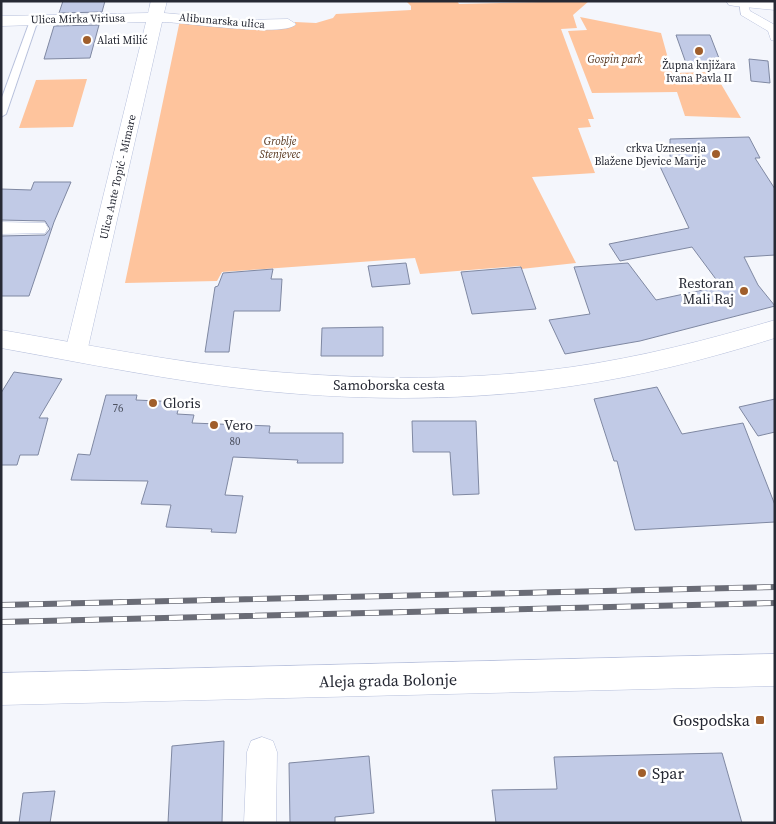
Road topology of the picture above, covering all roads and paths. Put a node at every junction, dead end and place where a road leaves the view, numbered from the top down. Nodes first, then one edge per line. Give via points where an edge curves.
1 (739, 2) edge
2 (775, 5) edge
3 (157, 9) edge
4 (34, 20) junction
5 (1, 21) edge
6 (288, 24) dead end
7 (775, 37) edge
8 (1, 114) edge
9 (1, 228) edge
10 (38, 228) dead end
11 (775, 329) edge
12 (1, 338) edge
13 (76, 352) junction
14 (775, 670) edge
15 (1, 689) edge
16 (262, 752) dead end
17 (260, 823) edge

1 - 2 street
1 - 7 street via 748,16 773,29
3 - 4 street, Ulica Mirka Viriusa
3 - 6 street, Alibunarska ulica via 178,17 241,25
3 - 13 street, Ulica Ante Topić - Mimare
4 - 5 street, Ulica Mirka Viriusa
4 - 8 lane
9 - 10 street
11 - 13 street, Samoborska cesta via 661,360 585,375 441,386 321,385 247,379
12 - 13 street, Samoborska cesta
14 - 15 street, Aleja grada Bolonje
16 - 17 street

